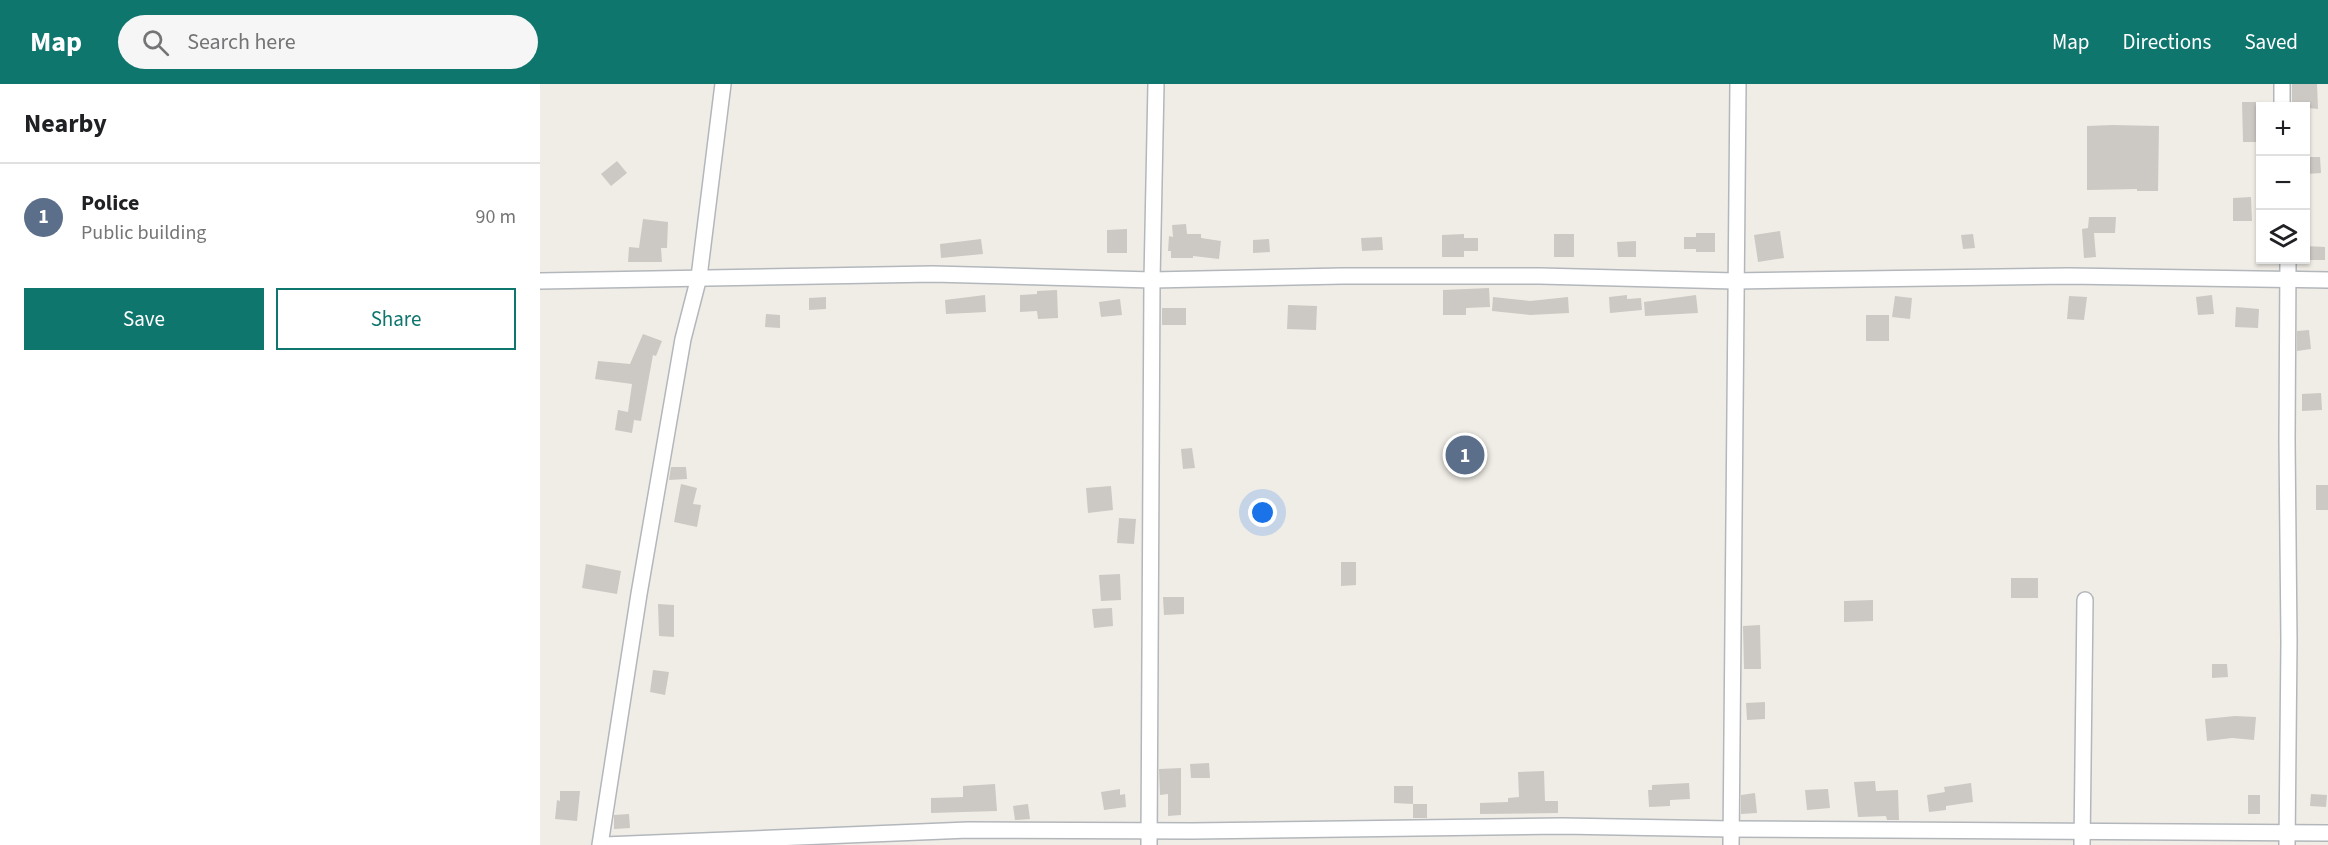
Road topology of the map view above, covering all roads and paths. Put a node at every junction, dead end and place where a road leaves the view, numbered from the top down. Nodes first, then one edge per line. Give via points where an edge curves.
1 (723, 84) edge
2 (1156, 84) edge
3 (1738, 84) edge
4 (2282, 84) edge
5 (2282, 102) edge
6 (2288, 264) edge
7 (699, 277) junction
8 (1152, 280) junction
9 (2328, 280) edge
10 (540, 281) edge
11 (1734, 281) junction
12 (2289, 281) junction
13 (2085, 600) dead end
14 (2328, 833) edge
15 (1149, 837) edge
16 (1731, 837) edge
17 (2082, 838) edge
18 (2287, 839) edge
19 (602, 845) edge

1 - 7 street
2 - 8 street
3 - 11 street
4 - 5 street
6 - 12 street
7 - 8 street via 933,274
7 - 10 street
7 - 19 street via 682,339
8 - 11 street via 1540,276
8 - 15 street
9 - 12 street
11 - 12 street via 2069,276
11 - 16 street
12 - 18 street
13 - 17 street
14 - 18 street
15 - 16 street via 1192,831 1562,826
15 - 19 street via 968,830
16 - 17 street
17 - 18 street

